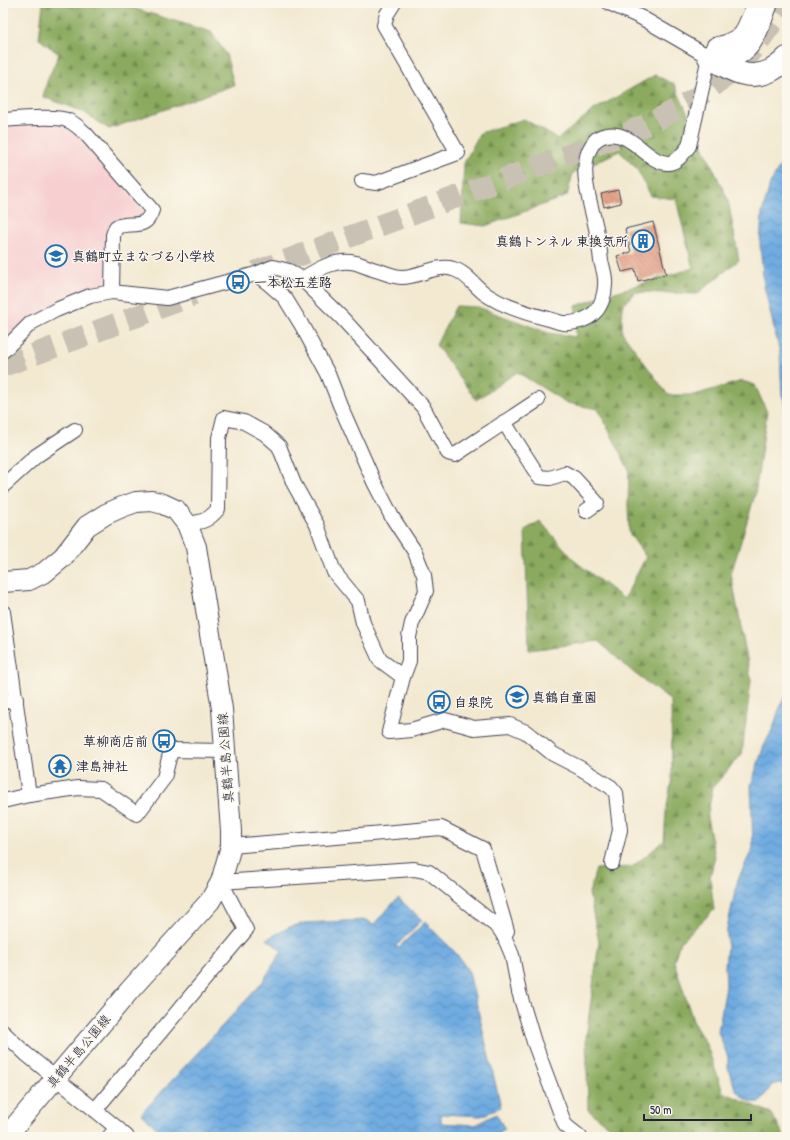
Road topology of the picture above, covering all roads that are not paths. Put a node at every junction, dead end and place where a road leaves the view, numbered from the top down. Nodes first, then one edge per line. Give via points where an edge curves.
1 (394, 3) edge
2 (609, 3) edge
3 (755, 3) edge
4 (767, 3) edge
5 (709, 57) junction
6 (787, 58) edge
7 (3, 120) edge
8 (362, 181) dead end
9 (256, 274) junction
10 (302, 279) junction
11 (112, 292) junction
12 (3, 351) edge
13 (538, 400) dead end
14 (504, 422) junction
15 (74, 430) dead end
16 (3, 486) edge
17 (586, 511) dead end
18 (187, 524) junction
19 (3, 582) edge
20 (3, 612) edge
21 (403, 677) junction
22 (10, 701) edge
23 (225, 751) junction
24 (29, 795) junction
25 (3, 801) edge
26 (231, 846) junction
27 (612, 863) dead end
28 (221, 882) junction
29 (504, 936) junction
30 (3, 1032) edge
31 (56, 1078) junction
32 (95, 1110) junction
33 (118, 1134) edge
34 (8, 1137) edge
35 (580, 1137) edge

1 - 8 street via 384,25 458,153 376,183
2 - 5 street via 642,18
3 - 5 street via 741,34 714,45
4 - 5 highway via 747,48 731,56
5 - 6 highway via 733,71 757,76 773,70
5 - 10 street via 689,146 680,157 669,163 658,161 623,136 611,134 600,137 592,144 586,157 586,177 605,285 599,306 584,319 564,323 535,316 495,300 453,268 443,268 412,277 400,277 345,262 319,269
7 - 11 street via 56,118 75,124 152,210 145,223 122,224 116,227 113,234
9 - 10 street via 273,267 289,271
9 - 11 street via 167,298
9 - 21 street via 285,298 301,324 328,374 388,510 415,552 424,575 426,591 412,623 409,661
10 - 14 street via 342,318 423,407 448,453 455,455
11 - 12 street via 90,296 31,323
13 - 14 street
14 - 17 street via 539,476 550,478 565,473 574,478 597,503
15 - 16 street via 36,456
18 - 19 main road, 真鶴半島公園線 via 176,510 163,504 152,501 122,506 87,526 63,557 45,572 30,580
18 - 21 street via 198,523 211,517 218,508 219,438 224,418 244,422 264,434 280,446 294,484 317,526 334,572 358,601 364,623 380,660
18 - 23 main road, 真鶴半島公園線 via 196,547 222,709
20 - 22 street
21 - 27 street via 389,732 411,730 445,720 474,728 510,725 526,732 553,754 611,787 616,793 620,830
22 - 24 street
23 - 24 street via 171,750 164,778 137,814 101,789 78,788
23 - 26 main road, 真鶴半島公園線
24 - 25 street
26 - 28 main road, 真鶴半島公園線
26 - 29 street via 441,828 483,849 507,931
28 - 29 street via 414,869 429,872 498,928
28 - 31 main road, 真鶴半島公園線 via 210,901
28 - 32 street via 246,930
29 - 35 street via 512,955 518,992 534,1042 565,1124
30 - 31 street
31 - 32 street
31 - 34 main road, 真鶴半島公園線
32 - 33 street

